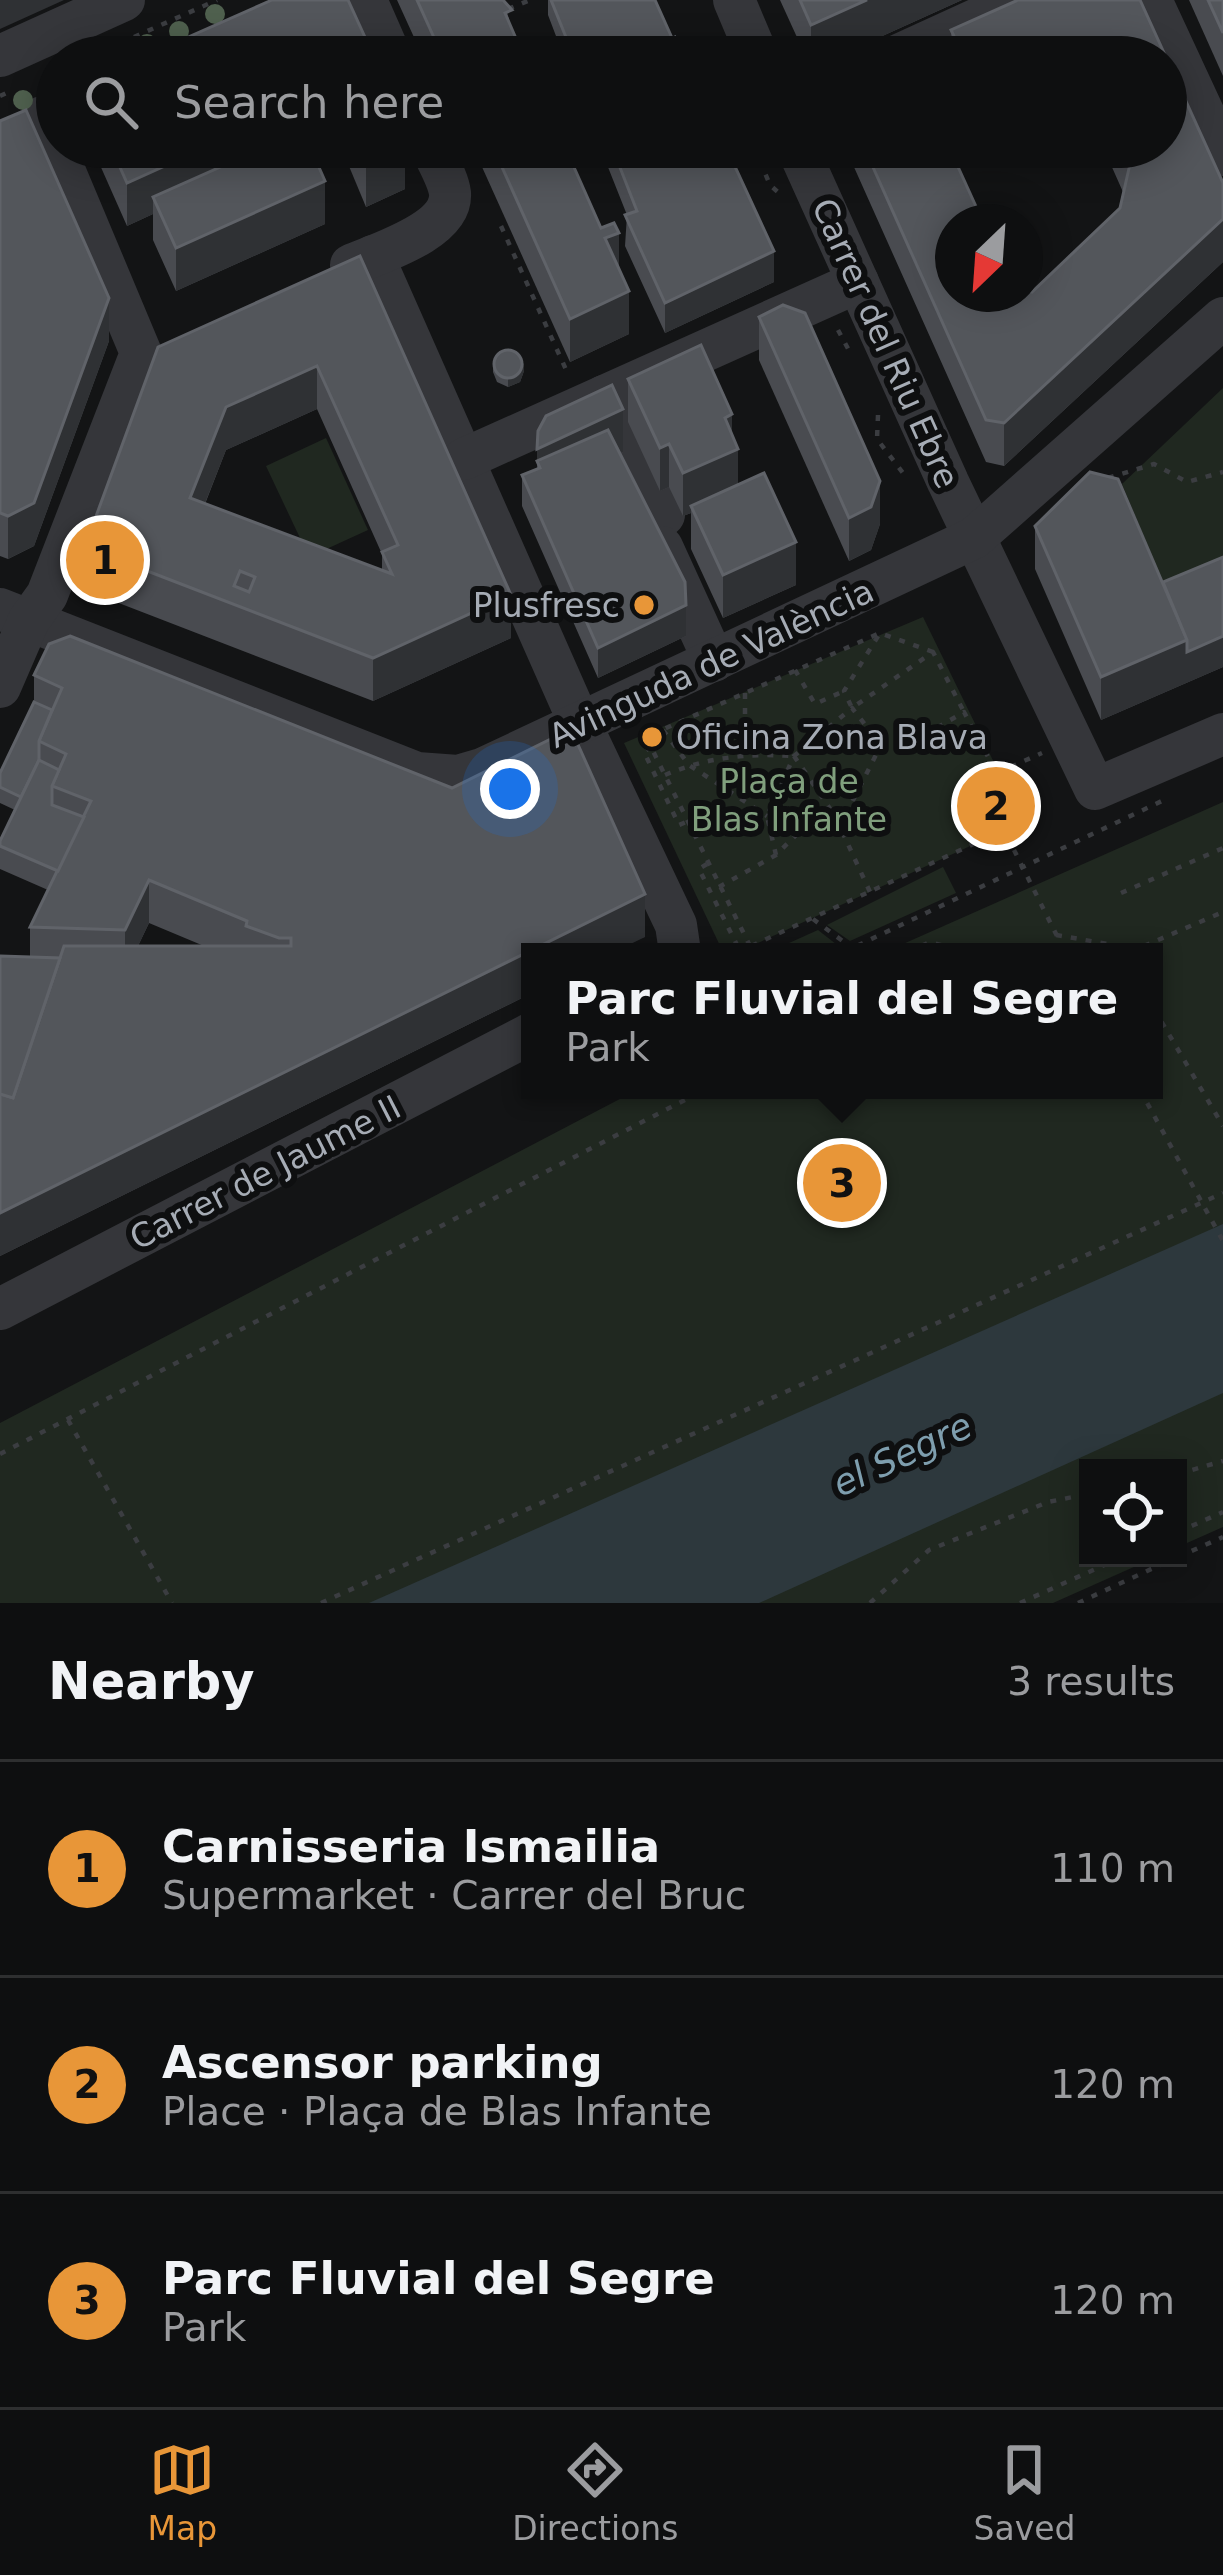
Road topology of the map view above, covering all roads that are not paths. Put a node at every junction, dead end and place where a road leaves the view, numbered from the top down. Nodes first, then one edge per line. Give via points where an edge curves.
1 (366, 0) edge
2 (734, 0) edge
3 (1019, 0) edge
4 (1151, 0) edge
5 (128, 19) edge
6 (69, 36) edge
7 (382, 36) edge
8 (749, 36) edge
9 (940, 36) edge
10 (1168, 36) edge
11 (36, 46) edge
12 (0, 56) edge
13 (1187, 77) edge
14 (36, 118) edge
15 (0, 133) edge
16 (1223, 154) edge
17 (74, 168) edge
18 (440, 168) edge
19 (806, 168) edge
20 (374, 256) junction
21 (318, 279) edge
22 (858, 282) junction
23 (1223, 318) edge
24 (587, 387) junction
25 (464, 459) junction
26 (622, 465) edge
27 (664, 515) dead end
28 (974, 538) junction
29 (15, 615) edge
30 (713, 661) junction
31 (0, 687) edge
32 (580, 725) junction
33 (1223, 734) edge
34 (680, 943) edge
35 (521, 1039) edge
36 (0, 1310) edge

1 - 7 street
2 - 8 street
3 - 9 street
4 - 10 street
5 - 6 street
11 - 12 street
13 - 16 street
14 - 15 street
17 - 29 street via 157,347 47,595
18 - 20 street via 447,207 429,230
19 - 22 street, Carrer del Riu Ebre
20 - 21 street
20 - 25 street
22 - 24 street
22 - 28 street, Carrer del Riu Ebre
23 - 28 street, Avinguda de València via 1092,464
24 - 25 street
24 - 27 street
25 - 32 street
26 - 30 street
28 - 30 street, Avinguda de València
28 - 33 street via 1095,789
29 - 31 street
29 - 32 street, Avinguda de València via 436,777 482,769
30 - 32 street, Avinguda de València
32 - 34 street
35 - 36 street, Carrer de Jaume II

